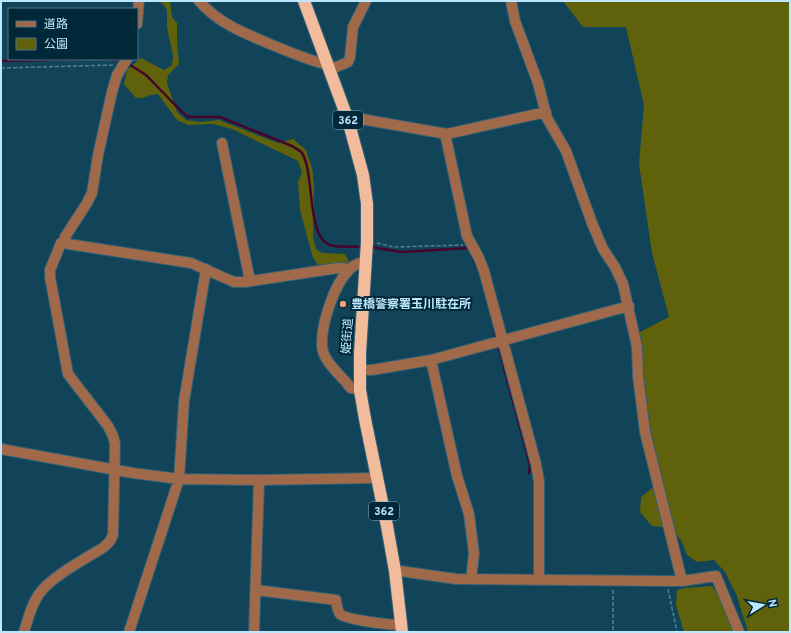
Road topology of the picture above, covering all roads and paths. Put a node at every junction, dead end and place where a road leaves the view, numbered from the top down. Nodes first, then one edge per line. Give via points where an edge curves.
1 (139, 1) edge
2 (199, 1) edge
3 (304, 1) edge
4 (366, 1) edge
5 (511, 1) edge
6 (138, 12) edge
7 (123, 64) edge
8 (328, 65) junction
9 (1, 68) edge
10 (546, 112) junction
11 (348, 120) junction
12 (447, 134) junction
13 (222, 143) dead end
14 (65, 241) junction
15 (470, 243) junction
16 (367, 250) junction
17 (206, 269) junction
18 (350, 269) junction
19 (250, 282) junction
20 (629, 306) junction
21 (499, 341) junction
22 (431, 360) junction
23 (359, 370) junction
24 (360, 390) junction
25 (1, 449) edge
26 (116, 470) junction
27 (377, 478) junction
28 (179, 479) junction
29 (259, 480) junction
30 (395, 571) junction
31 (471, 579) junction
32 (539, 580) junction
33 (613, 580) junction
34 (667, 581) junction
35 (682, 581) junction
36 (256, 590) junction
37 (402, 629) edge
38 (24, 632) edge
39 (129, 632) edge
40 (254, 632) edge
41 (613, 632) edge
42 (677, 632) edge
43 (739, 632) edge

1 - 6 street
2 - 8 street via 227,24 293,54
3 - 8 highway, 姫街道 / 362
4 - 8 street via 353,27 348,62 334,68
5 - 10 street
7 - 9 path
7 - 14 street via 116,75 92,193
8 - 11 highway, 姫街道 / 362
10 - 12 street
10 - 20 street via 566,151 603,248 624,284
11 - 12 street via 361,119
11 - 16 highway, 姫街道 / 362 via 363,174 367,204
12 - 15 street
13 - 19 street
14 - 17 street via 68,244 191,263
14 - 26 street via 61,243 50,270 66,366 73,382 113,436
15 - 16 path
15 - 21 street via 484,271
16 - 18 street
16 - 23 highway, 姫街道 / 362
17 - 19 street via 234,282
17 - 28 street via 184,401
18 - 19 street via 338,268
18 - 24 street via 330,304 322,346 328,362 351,388
20 - 21 street
20 - 35 street via 637,347 645,432
21 - 22 street
21 - 32 street via 539,481
22 - 23 street
22 - 31 street via 473,534
23 - 24 highway, 姫街道 / 362
24 - 27 highway, 姫街道 / 362
25 - 26 street
26 - 28 street
26 - 38 street via 113,535 110,541 53,580 39,594
27 - 29 street
27 - 30 highway, 姫街道 / 362
28 - 29 street
28 - 39 street
29 - 36 street
30 - 31 street
30 - 37 highway, 姫街道 / 362
31 - 32 street
32 - 33 street
33 - 34 street
33 - 41 path
34 - 35 street
34 - 42 path
35 - 43 street via 716,576
36 - 37 street via 336,600 337,610 341,616
36 - 40 street

